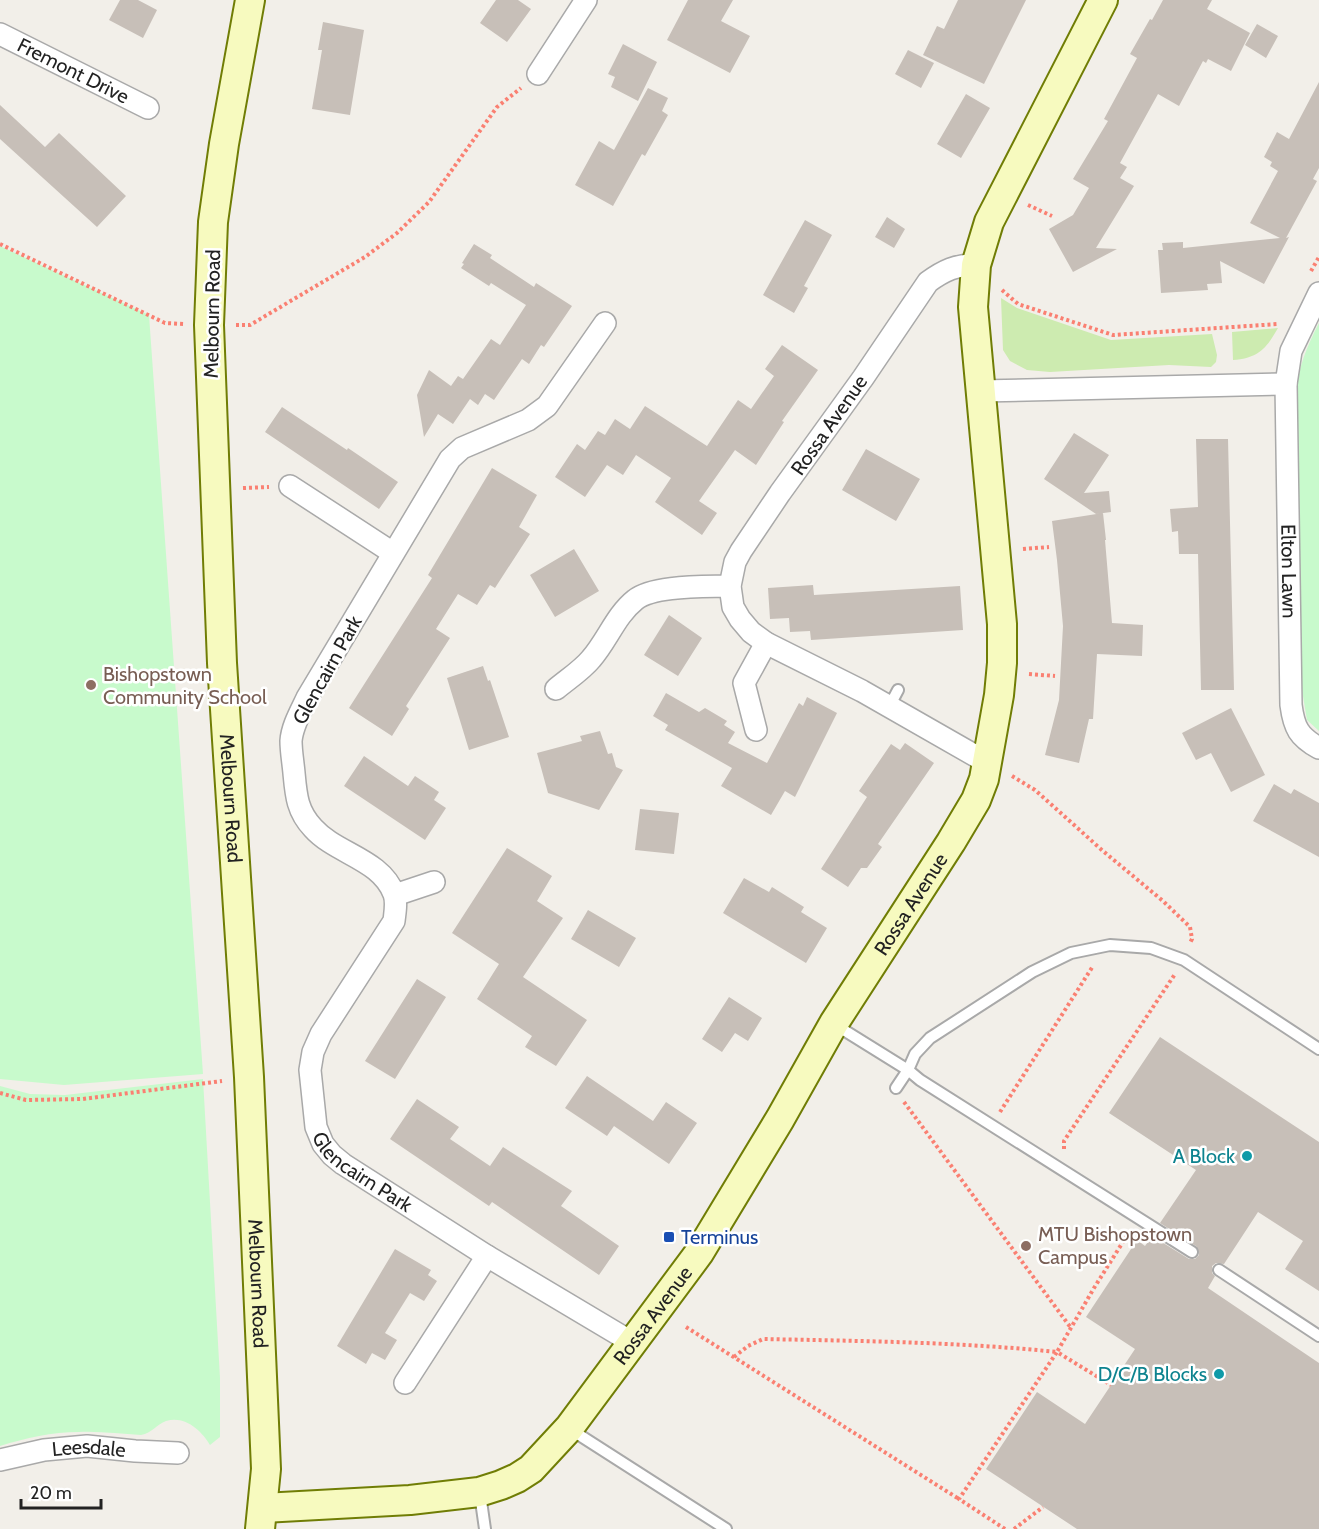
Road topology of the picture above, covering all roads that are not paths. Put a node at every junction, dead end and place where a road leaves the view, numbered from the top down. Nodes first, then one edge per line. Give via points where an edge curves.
1 (250, 0) edge
2 (586, 0) edge
3 (1103, 0) edge
4 (0, 34) edge
5 (538, 74) road end
6 (148, 108) dead end
7 (976, 265) junction
8 (1314, 284) edge
9 (605, 322) dead end
10 (1286, 384) junction
11 (980, 391) junction
12 (291, 486) road end
13 (393, 553) junction
14 (730, 585) junction
15 (766, 643) junction
16 (556, 689) dead end
17 (756, 730) dead end
18 (1319, 748) edge
19 (988, 763) junction
20 (434, 882) dead end
21 (395, 894) junction
22 (834, 1023) junction
23 (1319, 1049) edge
24 (908, 1070) junction
25 (896, 1088) road end
26 (1192, 1252) dead end
27 (487, 1256) junction
28 (1220, 1270) dead end
29 (1319, 1336) edge
30 (633, 1343) junction
31 (405, 1383) dead end
32 (569, 1428) junction
33 (178, 1453) dead end
34 (0, 1460) edge
35 (479, 1492) junction
36 (261, 1519) edge
37 (485, 1529) edge
38 (726, 1529) edge

1 - 36 street, Melbourn Road via 213,222 208,325 222,663 249,1077 266,1469
2 - 5 street
3 - 7 street, Rossa Avenue via 989,222
4 - 6 street, Fremont Drive
7 - 11 street, Rossa Avenue via 973,306
7 - 14 street, Rossa Avenue via 952,268 928,282 746,544 735,562
8 - 10 street, Elton Lawn via 1291,351
9 - 13 street, Glencairn Park via 547,406 528,420 462,448 450,459
10 - 11 street
10 - 18 street, Elton Lawn via 1291,705 1300,734
11 - 19 street, Rossa Avenue via 1002,624 1002,663
12 - 13 street
13 - 21 street, Glencairn Park via 307,698 291,740 297,801 303,814 323,837 375,869
14 - 15 street via 740,619
14 - 16 street via 665,590 636,599 591,659
15 - 17 street via 744,683
15 - 19 street via 894,698
19 - 22 street, Rossa Avenue via 976,800
20 - 21 street
21 - 27 street, Glencairn Park via 394,921 313,1052 310,1070 316,1127 323,1144 343,1164
22 - 24 lane
22 - 30 street, Rossa Avenue via 699,1253
23 - 24 lane via 1184,960 1151,948 1110,945 1071,953 1032,972 930,1038 915,1054
24 - 25 lane
24 - 26 lane
27 - 30 street, Glencairn Park
27 - 31 street
28 - 29 lane
30 - 32 street, Rossa Avenue
32 - 35 street, Rossa Avenue via 531,1469
32 - 38 lane
33 - 34 street, Leesdale via 87,1446
35 - 36 street, Rossa Avenue
35 - 37 lane

